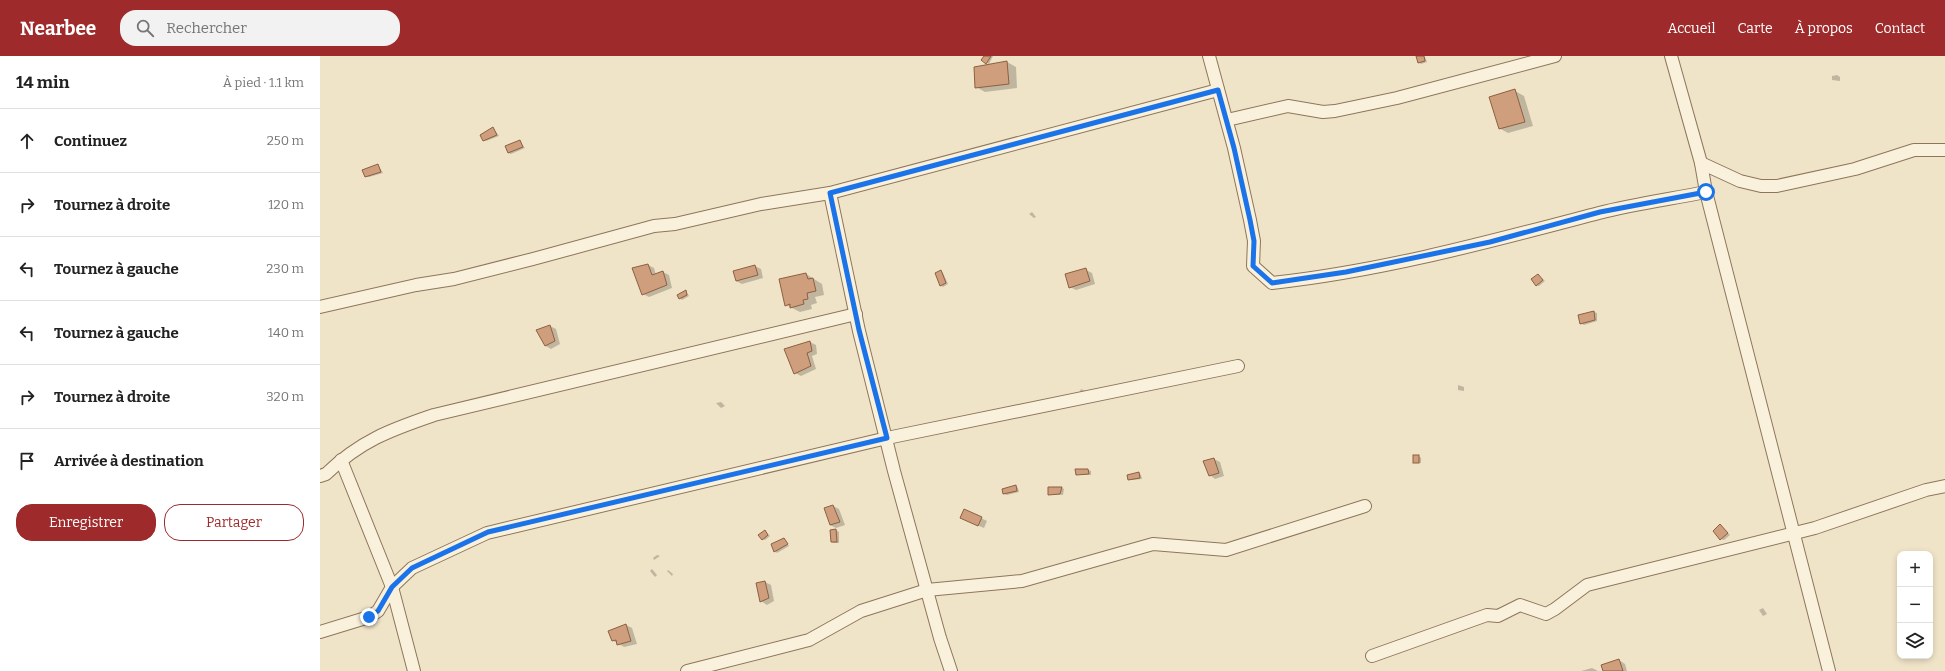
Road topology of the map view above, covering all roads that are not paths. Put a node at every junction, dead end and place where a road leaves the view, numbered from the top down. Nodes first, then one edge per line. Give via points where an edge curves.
1 (1209, 56) edge
2 (1555, 56) edge
3 (1671, 56) edge
4 (1218, 90) junction
5 (1226, 120) junction
6 (1945, 150) edge
7 (1701, 163) junction
8 (1706, 192) junction
9 (830, 193) junction
10 (320, 307) edge
11 (856, 314) junction
12 (1238, 366) dead end
13 (887, 438) junction
14 (340, 460) junction
15 (320, 476) edge
16 (1945, 486) edge
17 (1365, 506) dead end
18 (1793, 533) junction
19 (392, 587) junction
20 (927, 590) junction
21 (320, 632) edge
22 (1372, 656) dead end
23 (414, 671) edge
24 (687, 671) edge
25 (951, 671) edge
26 (1829, 671) edge

1 - 4 street
2 - 5 street via 1397,98 1335,111 1323,112 1288,106
3 - 7 street
4 - 5 street
4 - 9 street
5 - 8 street via 1254,241 1253,266 1272,283 1361,269 1519,235 1600,212
6 - 7 street via 1914,150 1856,170 1777,186 1761,186 1740,181
7 - 8 street
8 - 18 street
9 - 10 street via 761,204 682,223 654,226 533,259
9 - 11 street
11 - 13 street
11 - 14 street via 434,415 378,437
12 - 13 street
13 - 19 street via 488,532 412,568
13 - 20 street
14 - 15 street via 326,474
14 - 19 street
16 - 18 street
17 - 20 street via 1226,550 1153,544 1022,581
18 - 22 street via 1586,585 1546,614 1520,605 1498,616 1487,615
18 - 26 street
19 - 21 street via 378,611 369,617
19 - 23 street
20 - 24 street via 860,611 810,640
20 - 25 street

